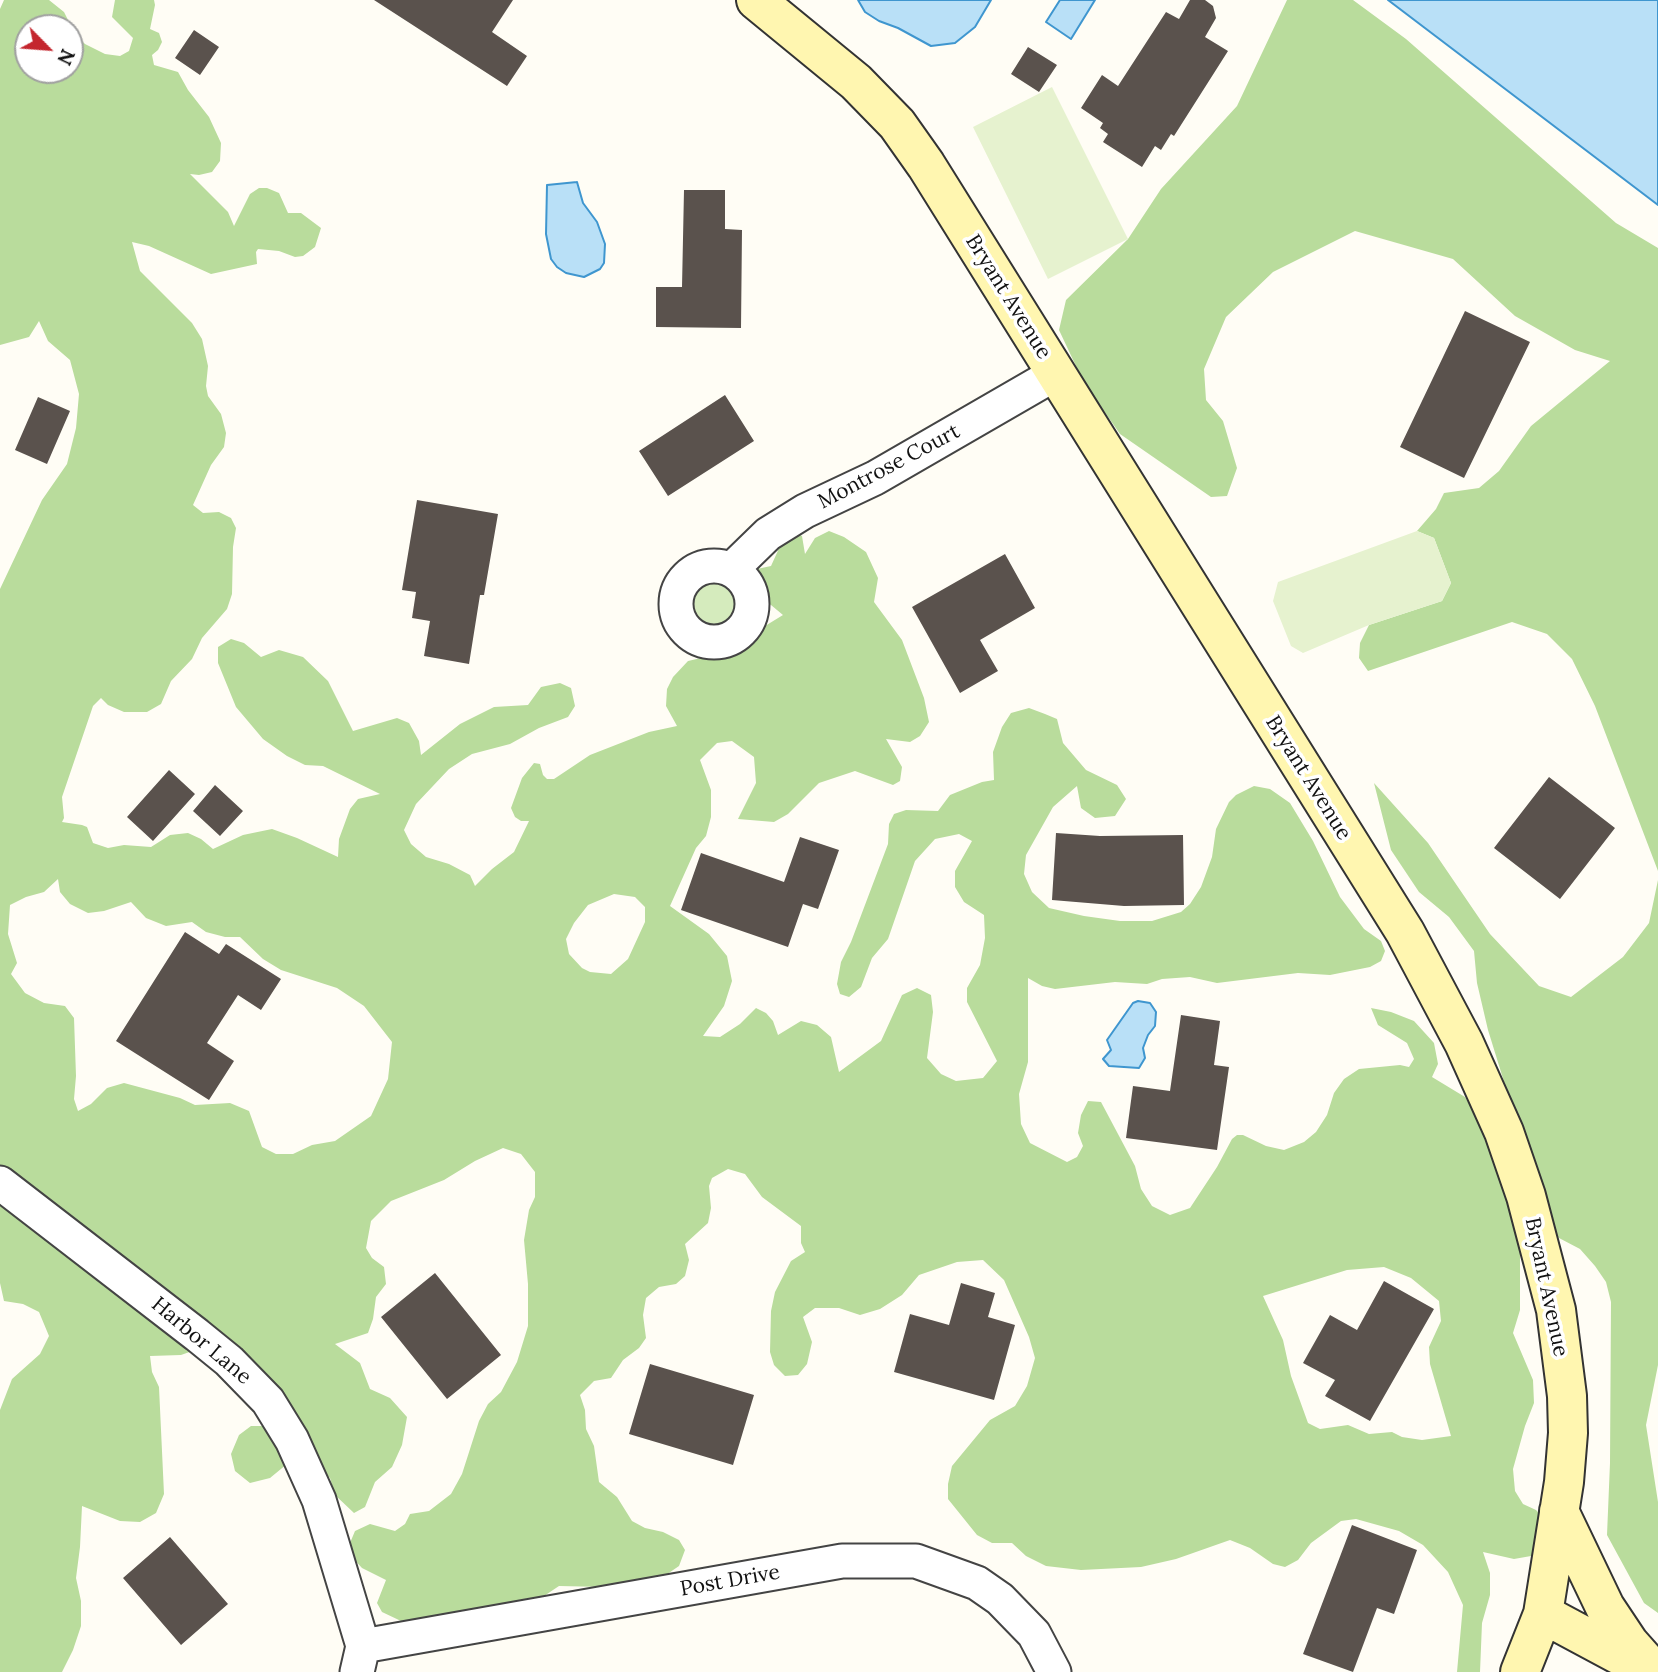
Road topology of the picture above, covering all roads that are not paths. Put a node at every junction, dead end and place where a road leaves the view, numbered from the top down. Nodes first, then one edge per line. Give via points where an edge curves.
1 (756, 0) edge
2 (1055, 374) junction
3 (731, 570) dead end
4 (0, 1183) edge
5 (1559, 1511) junction
6 (1544, 1614) junction
7 (360, 1659) edge
8 (1054, 1672) edge
9 (1520, 1672) edge
10 (1653, 1672) edge

1 - 2 main road, Bryant Avenue via 856,82 897,124
2 - 3 street, Montrose Court via 875,478 805,511 768,534
2 - 5 main road, Bryant Avenue via 1405,932 1499,1119 1526,1196 1556,1310 1568,1433
4 - 7 street, Harbor Lane via 208,1343 268,1401 319,1500
5 - 6 main road, Bryant Avenue
5 - 10 main road via 1605,1607
6 - 9 main road, Bryant Avenue
6 - 10 main road
7 - 8 street, Post Drive via 842,1561 916,1561 977,1583 1000,1599 1034,1634

